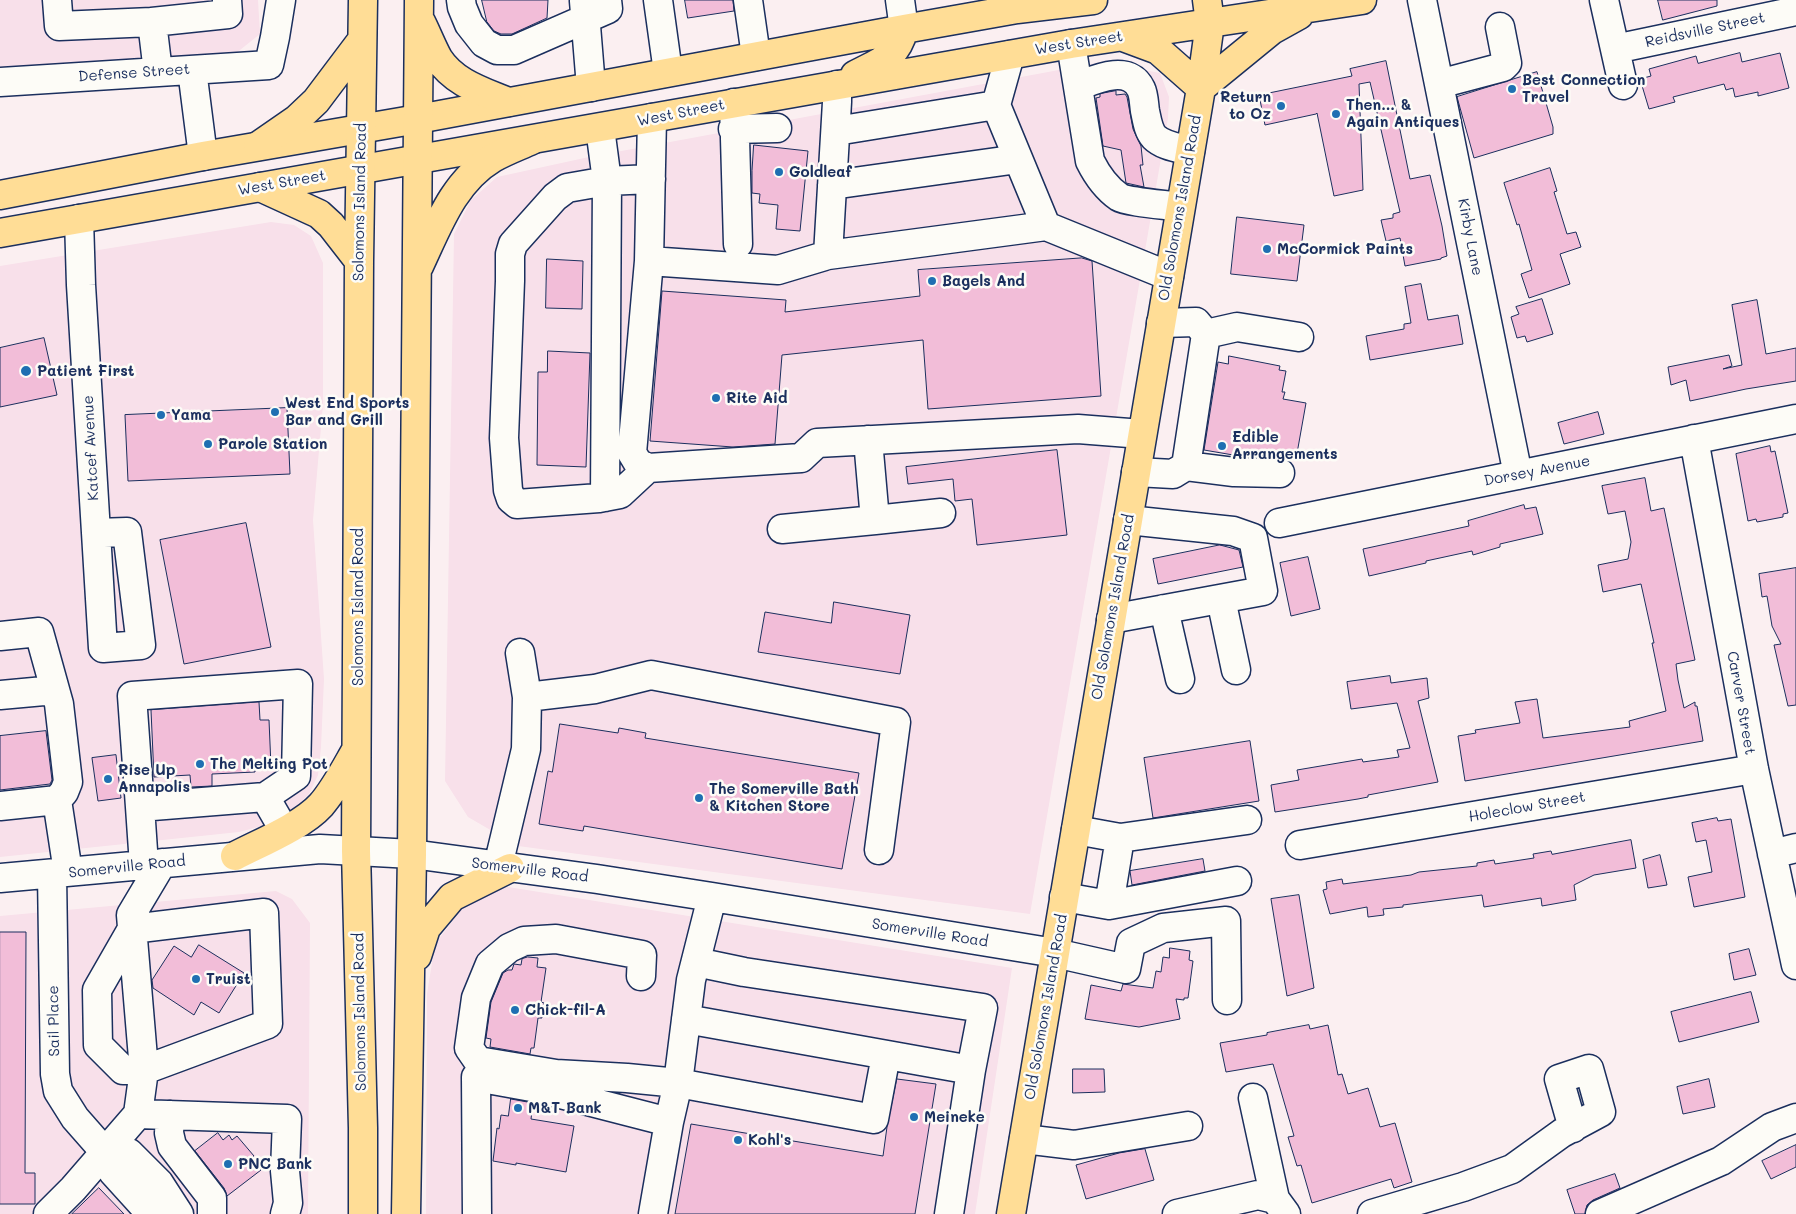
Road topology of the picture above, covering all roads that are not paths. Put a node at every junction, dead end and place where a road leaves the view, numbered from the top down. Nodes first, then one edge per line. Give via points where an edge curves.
1 (57, 0) edge
2 (226, 0) edge
3 (280, 0) edge
4 (363, 0) edge
5 (462, 0) edge
6 (607, 0) edge
7 (658, 0) edge
8 (748, 0) edge
9 (900, 0) edge
10 (1093, 0) edge
11 (1362, 0) edge
12 (1422, 0) edge
13 (1604, 0) edge
14 (1017, 5) edge
15 (419, 8) edge
16 (1311, 8) junction
17 (585, 9) edge
18 (1796, 11) edge
19 (1209, 12) edge
20 (152, 22) junction
21 (1500, 27) dead end
22 (904, 28) junction
23 (1122, 36) junction
24 (362, 40) junction
25 (1071, 44) junction
26 (1615, 49) junction
27 (1010, 55) junction
28 (756, 56) junction
29 (192, 70) junction
30 (158, 72) junction
31 (668, 72) junction
32 (0, 82) edge
33 (1439, 84) junction
34 (836, 85) junction
35 (1623, 85) dead end
36 (1078, 86) junction
37 (591, 87) junction
38 (1201, 88) junction
39 (508, 102) junction
40 (996, 105) junction
41 (734, 116) junction
42 (652, 118) junction
43 (418, 119) junction
44 (600, 128) junction
45 (777, 128) dead end
46 (361, 129) junction
47 (836, 131) junction
48 (532, 140) junction
49 (258, 146) junction
50 (1190, 151) junction
51 (203, 156) junction
52 (1018, 159) junction
53 (417, 160) junction
54 (360, 170) junction
55 (651, 179) junction
56 (607, 181) junction
57 (832, 185) junction
58 (260, 187) junction
59 (0, 195) edge
60 (1180, 207) junction
61 (79, 219) junction
62 (1046, 226) junction
63 (0, 233) edge
64 (738, 244) dead end
65 (828, 255) junction
66 (359, 261) junction
67 (649, 261) junction
68 (416, 272) junction
69 (1169, 276) junction
70 (1161, 323) junction
71 (1206, 334) junction
72 (1300, 337) dead end
73 (1796, 419) edge
74 (1142, 434) junction
75 (1694, 439) junction
76 (868, 440) junction
77 (1186, 466) junction
78 (648, 468) junction
79 (1136, 472) junction
80 (1280, 473) dead end
81 (1518, 475) junction
82 (604, 497) junction
83 (941, 513) dead end
84 (874, 520) junction
85 (1128, 520) junction
86 (1279, 523) dead end
87 (782, 529) dead end
88 (96, 533) junction
89 (1221, 599) junction
90 (1164, 609) junction
91 (1111, 619) junction
92 (0, 636) edge
93 (520, 653) dead end
94 (1236, 670) dead end
95 (1180, 679) dead end
96 (55, 690) junction
97 (0, 695) edge
98 (527, 697) junction
99 (357, 749) junction
100 (1754, 769) junction
101 (265, 797) junction
102 (57, 800) junction
103 (0, 806) edge
104 (140, 807) junction
105 (1248, 820) dead end
106 (284, 830) junction
107 (1076, 830) junction
108 (1120, 838) junction
109 (1300, 845) dead end
110 (879, 850) dead end
111 (356, 851) junction
112 (1784, 851) edge
113 (412, 854) junction
114 (235, 856) junction
115 (153, 864) junction
116 (504, 867) junction
117 (60, 873) junction
118 (0, 878) edge
119 (1237, 881) dead end
120 (712, 897) junction
121 (1064, 897) junction
122 (1109, 905) junction
123 (132, 929) junction
124 (1055, 953) junction
125 (696, 962) junction
126 (1796, 965) edge
127 (641, 976) dead end
128 (410, 979) junction
129 (1227, 1000) dead end
130 (686, 1019) junction
131 (886, 1055) junction
132 (144, 1070) junction
133 (971, 1070) junction
134 (678, 1083) junction
135 (1253, 1098) dead end
136 (138, 1114) junction
137 (170, 1115) junction
138 (1796, 1118) edge
139 (669, 1122) junction
140 (1188, 1126) dead end
141 (1573, 1128) dead end
142 (1024, 1139) junction
143 (104, 1151) junction
144 (212, 1206) edge
145 (1281, 1207) edge
146 (48, 1214) edge
147 (151, 1214) edge
148 (179, 1214) edge
149 (285, 1214) edge
150 (363, 1214) edge
151 (406, 1214) edge
152 (477, 1214) edge
153 (653, 1214) edge
154 (949, 1214) edge
155 (1011, 1214) edge
156 (1177, 1214) edge
157 (1372, 1214) edge
158 (1600, 1214) edge

1 - 20 street via 59,26
2 - 20 street via 228,14
3 - 29 street, Defense Street via 269,65
4 - 24 main road, Solomons Island Road
5 - 17 street via 470,24 484,44 497,50 514,50
6 - 17 street via 608,9
7 - 31 street
8 - 28 street
9 - 22 street
10 - 14 main road
11 - 16 main road, West Street
12 - 33 street, Kirby Lane
13 - 26 street
14 - 22 main road
15 - 39 main road via 438,58 451,74
15 - 43 main road
16 - 19 main road, West Street
16 - 38 main road via 1272,30
17 - 37 street
18 - 26 street, Reidsville Street
19 - 23 main road, West Street
19 - 38 main road, Old Solomons Island Road
20 - 30 street
21 - 33 street via 1507,63 1503,67
22 - 28 main road
22 - 34 main road via 896,51
23 - 25 main road, West Street
23 - 38 main road via 1158,50
24 - 46 main road, Solomons Island Road
24 - 49 main road via 316,101 298,119
25 - 27 main road, West Street
25 - 36 street
26 - 35 street
27 - 34 main road, West Street
27 - 40 street
28 - 31 main road
29 - 30 street, Defense Street
29 - 51 street
30 - 32 street, Defense Street
31 - 37 main road
33 - 81 street, Kirby Lane
34 - 41 main road, West Street
34 - 47 street
36 - 50 street via 1118,74 1136,82 1141,89 1148,126 1154,136
36 - 60 street via 1090,161 1097,175 1121,198
37 - 39 main road
38 - 50 main road, Old Solomons Island Road
39 - 43 main road
40 - 47 street
40 - 52 street
41 - 42 main road, West Street
41 - 45 street
41 - 64 street
42 - 44 main road, West Street
42 - 55 street
43 - 46 main road
43 - 53 main road
44 - 48 main road, West Street
44 - 56 street
46 - 49 main road
46 - 54 main road, Solomons Island Road
47 - 57 street
48 - 53 main road, West Street
48 - 68 main road via 492,159 471,175 448,205
49 - 51 main road
50 - 60 main road, Old Solomons Island Road
51 - 59 main road
52 - 57 street
52 - 62 street
53 - 54 main road, West Street
53 - 68 main road
54 - 58 main road, West Street
54 - 66 main road, Solomons Island Road
55 - 56 street
55 - 67 street
56 - 82 street
56 - 82 street via 567,188 513,244 510,254 504,438 508,490 510,499 517,504
57 - 65 street
58 - 61 main road, West Street
58 - 66 main road via 318,214 331,225
60 - 69 main road, Old Solomons Island Road
61 - 63 main road, West Street
61 - 88 street, Katcef Avenue
62 - 65 street
62 - 69 street
65 - 67 street via 778,270
66 - 99 main road, Solomons Island Road
67 - 78 street via 632,454 638,463
68 - 113 main road
69 - 70 main road, Old Solomons Island Road
70 - 71 street via 1196,322
70 - 74 main road, Old Solomons Island Road
71 - 72 street via 1237,327
71 - 77 street
73 - 75 street, Dorsey Avenue
74 - 76 street via 1078,429
74 - 79 main road, Old Solomons Island Road
75 - 81 street, Dorsey Avenue
75 - 100 street, Carver Street
76 - 78 street via 816,443 800,458
76 - 84 street
77 - 79 street via 1173,474
77 - 80 street
78 - 82 street via 620,494
79 - 85 main road, Old Solomons Island Road
81 - 86 street, Dorsey Avenue
83 - 84 street
84 - 87 street
85 - 89 street via 1232,531 1253,538 1263,591
85 - 91 main road, Old Solomons Island Road
88 - 88 street, Katcef Avenue via 102,648 141,645 127,532
89 - 90 street
89 - 94 street
90 - 91 street
90 - 95 street
91 - 107 main road, Old Solomons Island Road
92 - 96 street via 39,632
93 - 98 street
96 - 97 street
96 - 102 street via 68,782
98 - 110 street via 595,689 651,674 896,722
98 - 116 street via 526,749
99 - 106 main road via 320,806
99 - 111 main road, Solomons Island Road
100 - 109 street, Holeclow Street
100 - 112 street, Carver Street
101 - 104 street
101 - 104 street via 296,776 298,684 132,696
101 - 106 street
102 - 103 street
102 - 117 street, Sail Place
104 - 115 street
105 - 108 street
106 - 114 main road
107 - 108 street
107 - 121 main road, Old Solomons Island Road
108 - 122 street
111 - 113 street, Somerville Road
111 - 114 street, Somerville Road via 320,849
111 - 150 main road, Solomons Island Road via 364,1128
112 - 126 street, Carver Street
113 - 116 street, Somerville Road
113 - 128 main road
114 - 115 street, Somerville Road
115 - 117 street, Somerville Road
115 - 123 street via 131,915
116 - 120 street, Somerville Road
116 - 128 main road via 452,897 426,928
117 - 118 street, Somerville Road
117 - 143 street, Sail Place via 55,1074 58,1091 75,1118
119 - 122 street
120 - 124 street, Somerville Road
120 - 125 street
121 - 122 street
121 - 124 main road, Old Solomons Island Road
123 - 132 street
123 - 132 street via 97,990 98,1046 123,1070
123 - 132 street via 264,912 268,1024
124 - 129 street, Somerville Road via 1126,969 1131,943 1163,928 1226,922
124 - 142 main road, Old Solomons Island Road
125 - 130 street
125 - 133 street via 983,1008
127 - 134 street via 642,955 556,939 524,941 509,948 490,964 476,998 469,1048 478,1062 556,1074
128 - 151 main road
130 - 131 street
130 - 134 street
131 - 133 street
131 - 134 street via 874,1118
132 - 136 street
133 - 154 street
134 - 139 street
135 - 145 street
136 - 137 street
136 - 143 street
137 - 144 street via 172,1146
137 - 149 street via 287,1119 285,1171 288,1203
138 - 158 street via 1772,1127 1721,1161
139 - 152 street via 537,1088 476,1077
139 - 153 street
140 - 142 street via 1074,1145
141 - 157 street via 1512,1169
142 - 155 main road, Old Solomons Island Road
143 - 146 street
143 - 147 street, Sail Place via 113,1172
143 - 148 street via 130,1152 158,1183
145 - 156 street via 1258,1195

